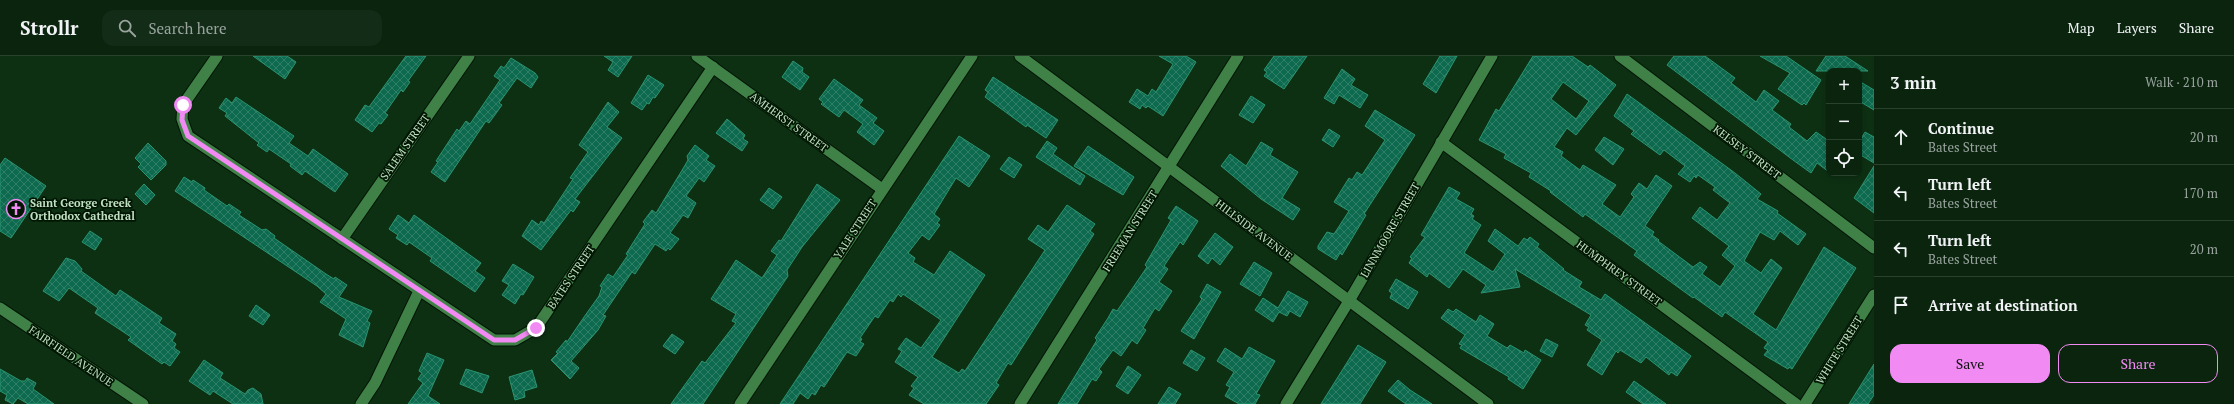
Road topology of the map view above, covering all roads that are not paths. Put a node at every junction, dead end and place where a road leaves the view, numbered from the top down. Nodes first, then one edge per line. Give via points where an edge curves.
1 (217, 56) edge
2 (469, 56) edge
3 (697, 56) edge
4 (972, 56) edge
5 (1020, 56) edge
6 (1238, 56) edge
7 (1492, 56) edge
8 (1620, 56) edge
9 (713, 68) junction
10 (1441, 142) junction
11 (1170, 167) junction
12 (882, 189) junction
13 (342, 239) junction
14 (1874, 248) edge
15 (419, 291) junction
16 (1874, 295) edge
17 (1349, 301) junction
18 (0, 308) edge
19 (143, 404) edge
20 (361, 404) edge
21 (740, 404) edge
22 (1020, 404) edge
23 (1286, 404) edge
24 (1488, 404) edge
25 (1796, 404) edge
26 (1805, 404) edge

1 - 13 street, BATES STREET via 183,105 182,120 188,136
2 - 13 street, SALEM STREET
3 - 9 street, AMHERST STREET
4 - 12 street, YALE STREET
5 - 11 street, HILLSIDE AVENUE
6 - 11 street, FREEMAN STREET
7 - 10 street, LINNMOORE STREET
8 - 14 street, KELSEY STREET
9 - 12 street, AMHERST STREET
9 - 15 street, BATES STREET via 536,328 515,340 494,340
10 - 17 street, LINNMOORE STREET
10 - 25 street, HUMPHREY STREET
11 - 17 street, HILLSIDE AVENUE
11 - 22 street, FREEMAN STREET
12 - 21 street, YALE STREET
13 - 15 street, BATES STREET
15 - 20 street via 375,383
16 - 26 street, WHITE STREET
17 - 23 street, LINNMOORE STREET
17 - 24 street, HILLSIDE AVENUE
18 - 19 street, FAIRFIELD AVENUE

